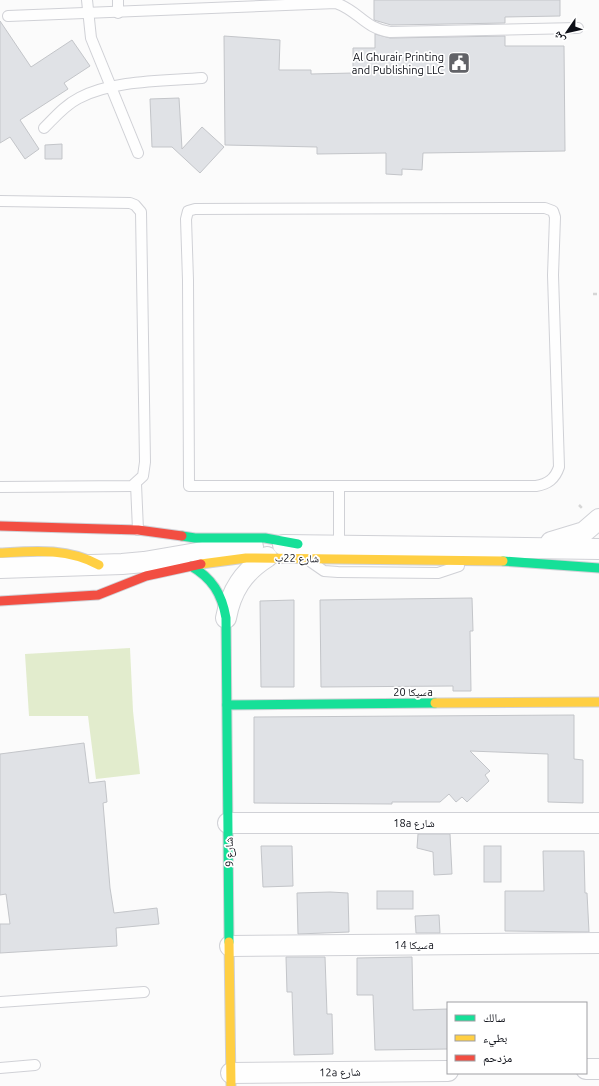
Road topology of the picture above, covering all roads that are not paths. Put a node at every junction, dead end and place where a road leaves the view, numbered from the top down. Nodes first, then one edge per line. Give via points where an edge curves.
1 (87, 0) edge
2 (118, 0) edge
3 (336, 1) edge
4 (118, 12) junction
5 (88, 14) junction
6 (8, 16) dead end
7 (578, 28) dead end
8 (202, 78) dead end
9 (110, 86) junction
10 (44, 128) dead end
11 (138, 153) dead end
12 (0, 201) edge
13 (136, 484) junction
14 (339, 486) junction
15 (0, 487) edge
16 (599, 519) edge
17 (0, 526) edge
18 (138, 530) junction
19 (339, 545) junction
20 (530, 548) junction
21 (599, 549) edge
22 (302, 551) junction
23 (0, 552) edge
24 (267, 557) junction
25 (466, 560) junction
26 (99, 564) junction
27 (191, 566) junction
28 (0, 568) edge
29 (599, 568) edge
30 (0, 601) edge
31 (226, 618) junction
32 (599, 702) edge
33 (227, 705) junction
34 (228, 823) junction
35 (599, 823) edge
36 (599, 943) edge
37 (230, 946) junction
38 (144, 992) dead end
39 (0, 1002) edge
40 (35, 1065) dead end
41 (0, 1068) edge
42 (587, 1069) edge
43 (599, 1069) edge
44 (447, 1071) edge
45 (231, 1079) edge

1 - 5 lane
2 - 4 lane
3 - 4 lane
3 - 7 lane via 352,10 372,28 390,32
4 - 5 lane
5 - 6 lane
5 - 9 lane via 91,38
8 - 9 lane
9 - 10 lane via 77,99
9 - 11 lane
12 - 13 lane via 130,202 141,212 145,462 143,476
13 - 15 lane via 127,487
13 - 18 lane
14 - 14 lane via 536,486 553,478 559,467 553,211 545,208 188,211 186,219 189,486
14 - 19 lane
16 - 20 street via 584,532
17 - 18 main road
18 - 22 main road via 195,538 265,538
19 - 20 street, شارع 22ب
19 - 22 street, شارع 22ب
20 - 21 street, شارع 22ب
22 - 24 main road, شارع 22ب
22 - 25 main road, شارع 22ب
22 - 25 lane via 318,568 338,572 438,573 453,569
22 - 26 street, شارع 22ب via 214,550 144,562
23 - 26 main road via 64,551
24 - 27 main road, شارع 22ب
24 - 31 street, شارع 9 via 246,572 239,582 230,599
25 - 29 main road, شارع 22ب via 542,562
26 - 28 street, شارع 22ب
27 - 30 main road, شارع 22ب via 146,576 98,595
27 - 31 main road, شارع 9 via 213,583 222,600
31 - 33 main road, شارع 9
32 - 33 main road, سيكا 20a
33 - 34 main road, شارع 9
34 - 35 street, 18a شارع
34 - 37 main road, شارع 9
36 - 37 street, سيكا 14a
37 - 45 main road, شارع 9
38 - 39 lane
40 - 41 lane
42 - 43 street
44 - 45 street, 12a شارع

